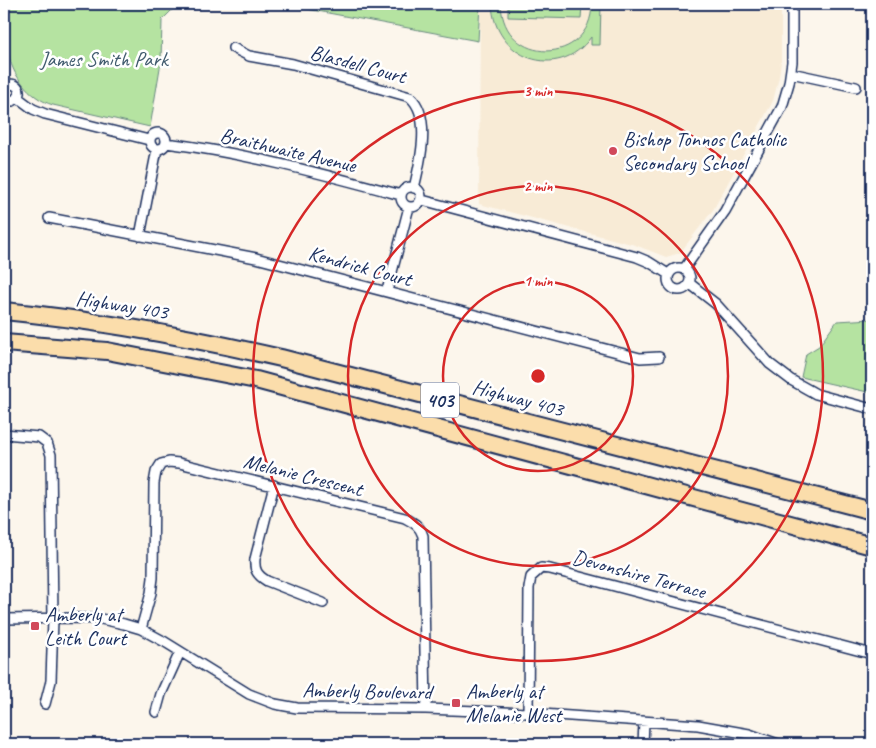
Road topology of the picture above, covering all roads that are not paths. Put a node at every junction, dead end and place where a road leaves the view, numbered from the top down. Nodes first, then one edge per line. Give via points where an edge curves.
1 (792, 4) edge
2 (233, 48) dead end
3 (791, 73) junction
4 (5, 83) edge
5 (856, 87) dead end
6 (18, 97) junction
7 (4, 98) edge
8 (149, 140) junction
9 (166, 143) junction
10 (157, 149) junction
11 (414, 188) junction
12 (401, 195) junction
13 (422, 200) junction
14 (409, 207) junction
15 (49, 218) dead end
16 (140, 236) junction
17 (684, 269) junction
18 (668, 274) junction
19 (689, 283) junction
20 (387, 291) junction
21 (4, 311) edge
22 (4, 343) edge
23 (659, 356) dead end
24 (872, 409) edge
25 (4, 434) edge
26 (274, 485) junction
27 (872, 511) edge
28 (872, 546) edge
29 (323, 603) dead end
30 (4, 619) edge
31 (53, 619) junction
32 (141, 629) junction
33 (180, 652) junction
34 (872, 654) edge
35 (45, 704) dead end
36 (426, 709) junction
37 (156, 712) dead end
38 (528, 713) junction
39 (644, 722) junction
40 (643, 744) edge
41 (778, 744) edge

1 - 3 street
2 - 11 street, Blasdell Court via 249,56 293,64 410,97 421,110 422,123 421,162
3 - 5 street
3 - 17 street via 774,123 725,211
4 - 6 street via 17,87
6 - 7 street via 13,101
6 - 8 street via 45,114
8 - 9 street via 158,132
8 - 10 street via 150,145
9 - 10 street
9 - 12 street, Braithwaite Avenue via 280,163
10 - 16 street
11 - 12 street via 404,189
11 - 13 street
12 - 14 street via 402,202
13 - 14 street via 416,207
13 - 18 street via 637,257
14 - 20 street
15 - 16 street, Kendrick Court
16 - 20 street, Kendrick Court via 242,254
17 - 18 street via 677,268
17 - 19 street via 689,274
18 - 19 street via 667,280 673,289 682,290
19 - 24 street via 716,304 770,364 790,380 816,394
20 - 23 street, Kendrick Court via 640,358
21 - 27 highway, Highway 403 / 403 via 204,340
22 - 28 highway, 403 via 107,352 256,380
25 - 31 street via 39,438 48,443 51,454
26 - 29 street via 254,568 266,581
26 - 32 street, Melanie Crescent via 179,463 161,464 154,483 153,578
26 - 36 street, Melanie Crescent via 405,518 421,530 424,536
30 - 31 street, Amberly Boulevard
31 - 32 street, Amberly Boulevard via 101,619
31 - 35 street via 51,681
32 - 33 street, Amberly Boulevard
33 - 36 street, Amberly Boulevard via 249,694 275,704 325,709
33 - 37 street
34 - 38 street, Devonshire Terrace via 541,568 531,577 529,588
36 - 38 street, Amberly Boulevard
38 - 39 street, Amberly Boulevard
39 - 40 street
39 - 41 street, Amberly Boulevard via 725,729

